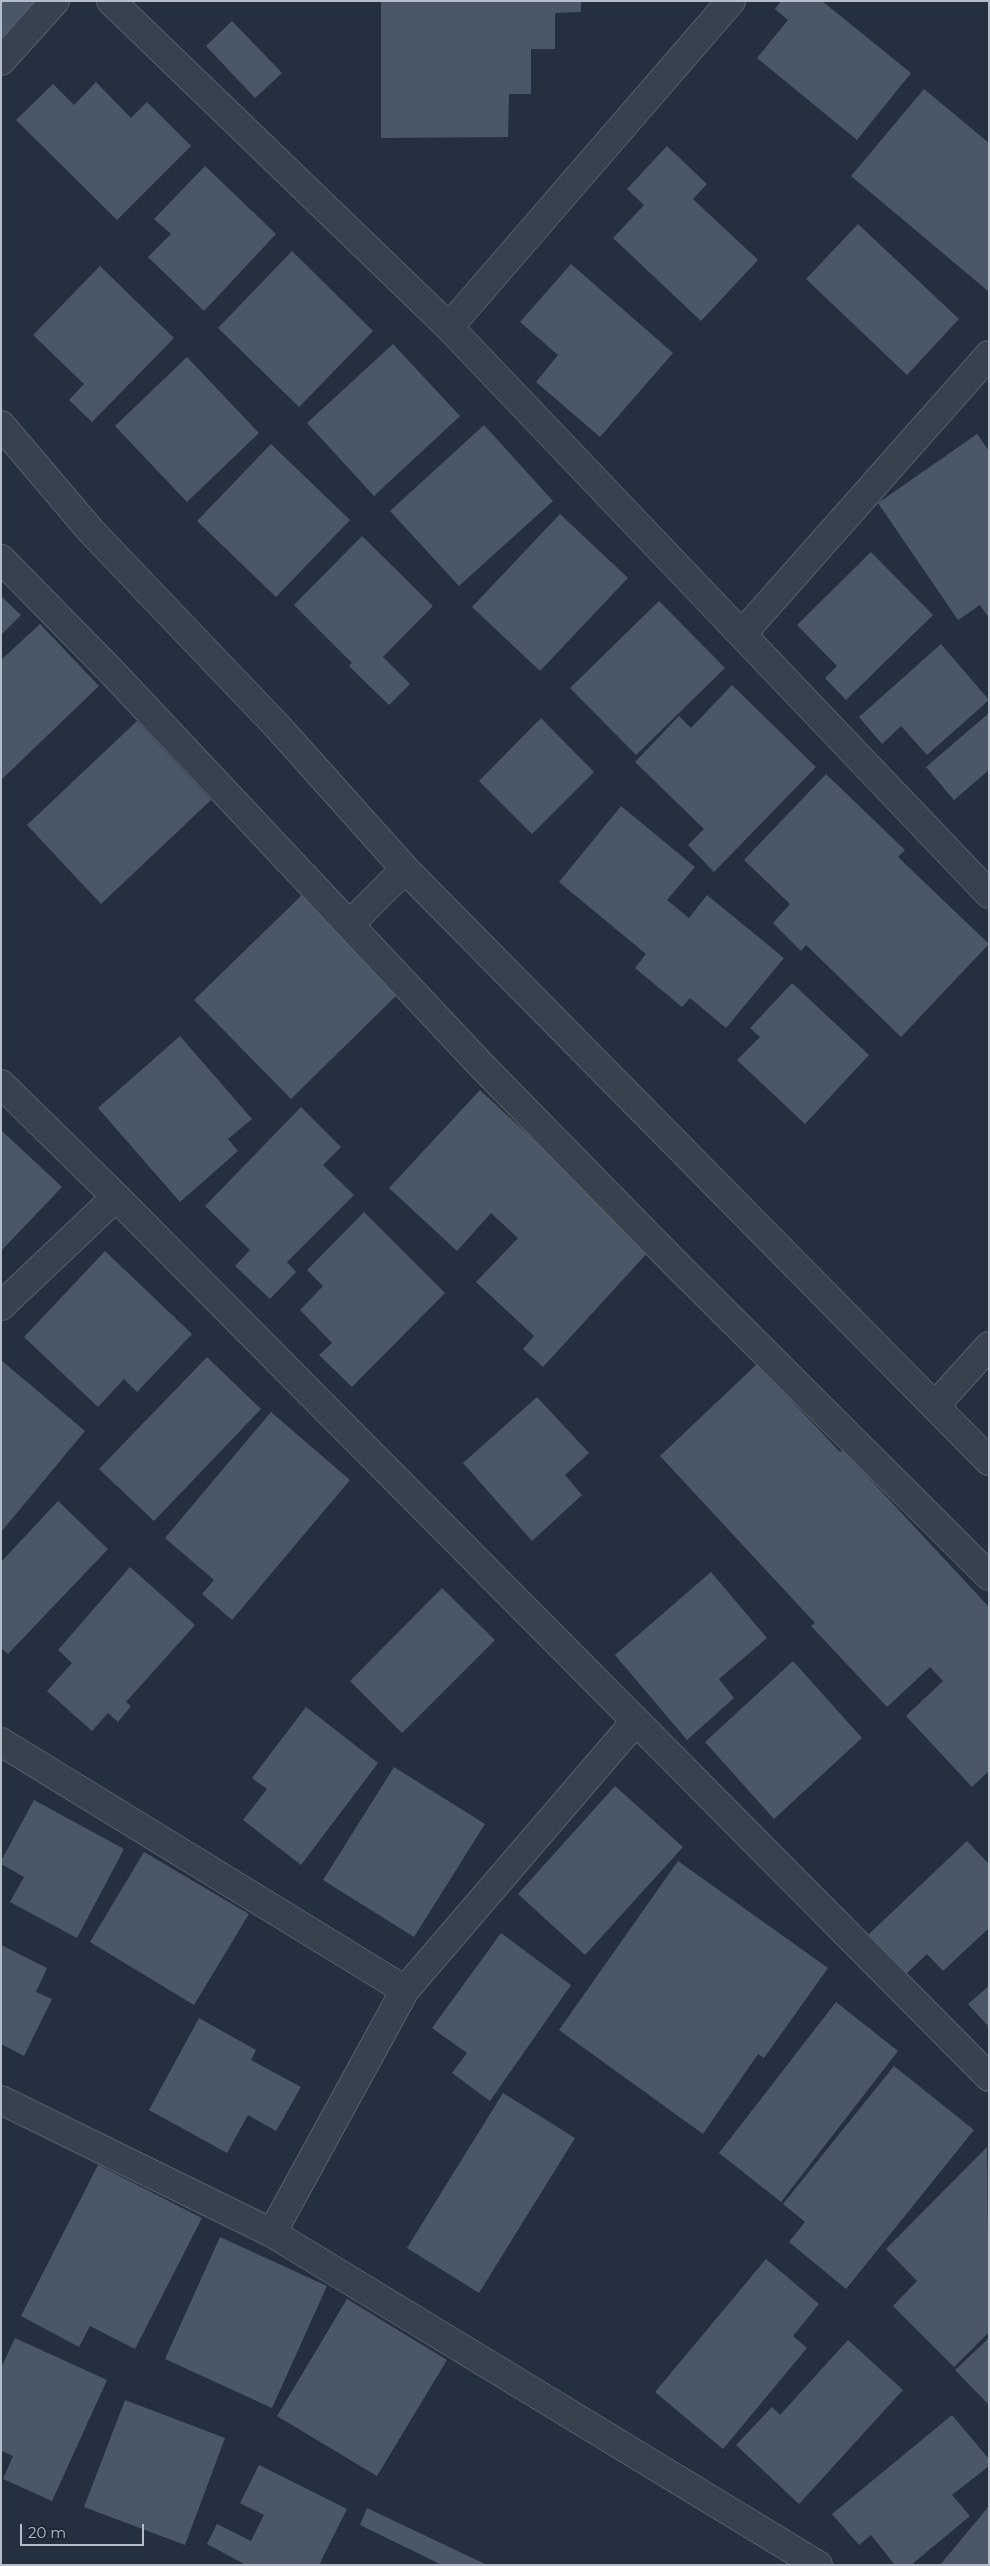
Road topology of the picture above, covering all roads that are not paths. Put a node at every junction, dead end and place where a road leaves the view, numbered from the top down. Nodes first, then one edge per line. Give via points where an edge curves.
1 (55, 1) edge
2 (111, 1) edge
3 (731, 1) edge
4 (1, 61) edge
5 (449, 327) junction
6 (988, 358) edge
7 (1, 425) edge
8 (1, 559) edge
9 (742, 634) junction
10 (405, 869) junction
11 (989, 894) edge
12 (350, 924) junction
13 (1, 1084) edge
14 (116, 1197) junction
15 (1, 1306) edge
16 (989, 1346) edge
17 (935, 1406) junction
18 (989, 1461) edge
19 (989, 1576) edge
20 (635, 1722) junction
21 (1, 1742) edge
22 (405, 1990) junction
23 (989, 2077) edge
24 (1, 2100) edge
25 (272, 2233) junction
26 (818, 2565) edge

1 - 4 street
2 - 5 street
3 - 5 street
5 - 9 street
6 - 9 street
7 - 10 street via 91,531 278,727
8 - 12 street
9 - 11 street
10 - 12 street
10 - 17 street
12 - 19 street via 508,1093
13 - 14 street
14 - 15 street
14 - 20 street
16 - 17 street
17 - 18 street
20 - 22 street
20 - 23 street
21 - 22 street
22 - 25 street
24 - 25 street
25 - 26 street

